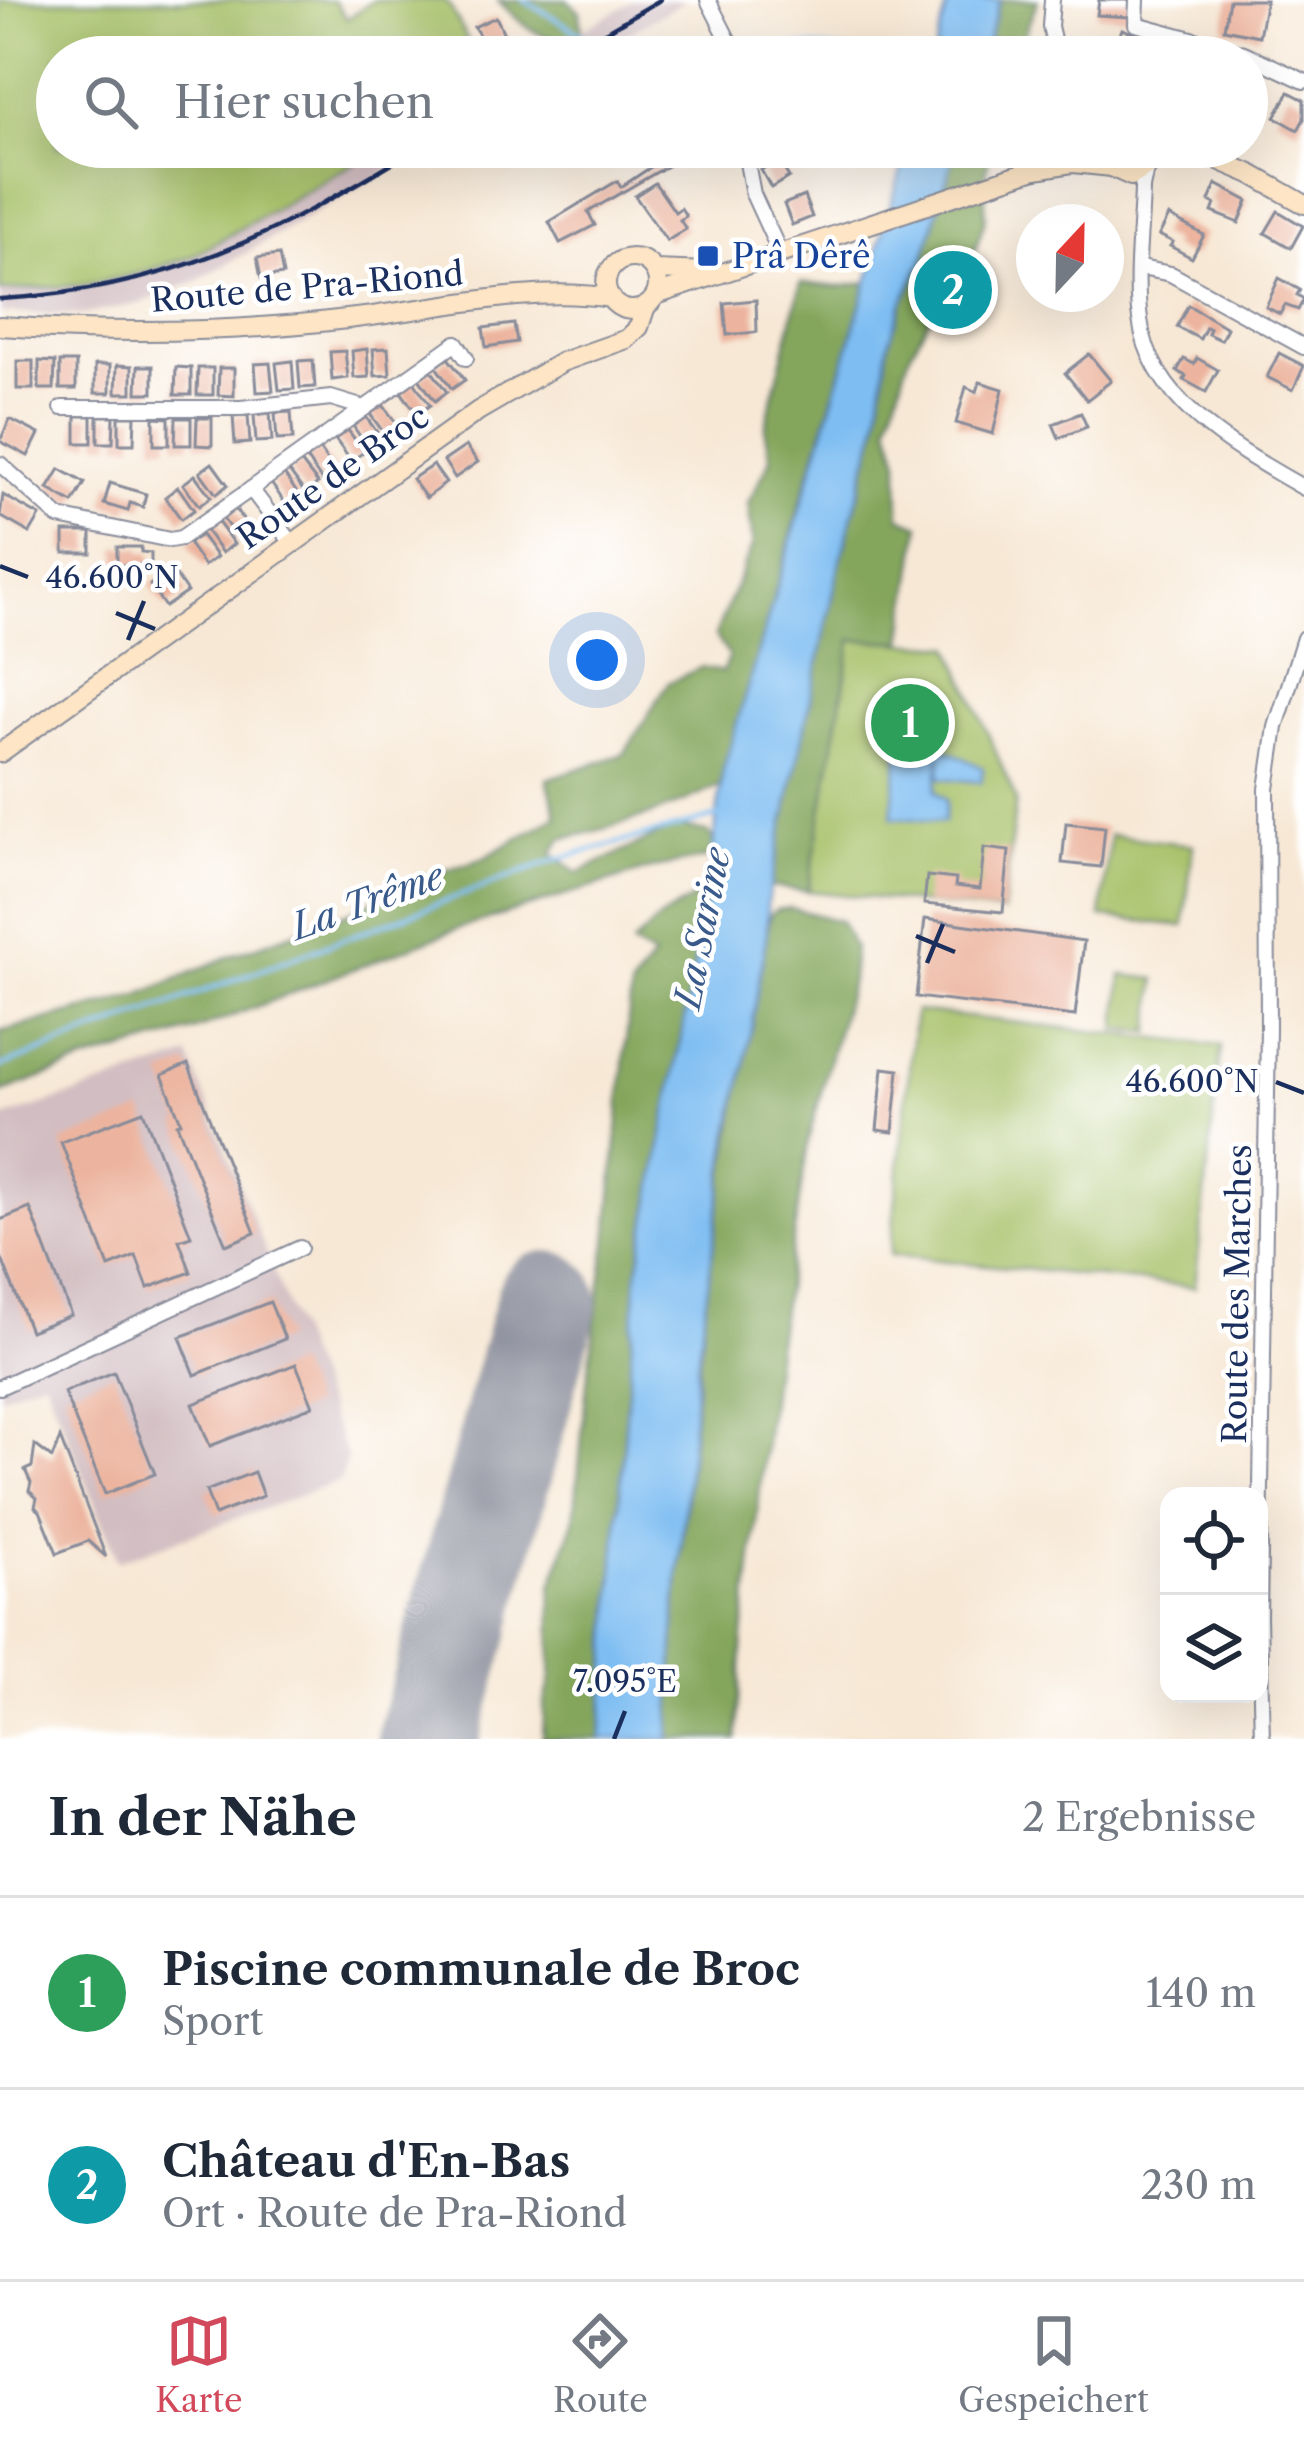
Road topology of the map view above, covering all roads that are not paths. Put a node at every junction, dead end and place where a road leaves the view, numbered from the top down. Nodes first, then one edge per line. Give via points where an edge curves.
1 (708, 0) edge
2 (1052, 0) edge
3 (1137, 0) edge
4 (726, 36) edge
5 (1052, 36) edge
6 (1181, 36) edge
7 (1268, 64) edge
8 (1304, 81) edge
9 (748, 168) edge
10 (1049, 168) edge
11 (1118, 168) edge
12 (1148, 168) edge
13 (1235, 168) edge
14 (1304, 204) edge
15 (1142, 208) junction
16 (781, 255) junction
17 (1141, 268) junction
18 (654, 269) junction
19 (610, 272) junction
20 (713, 273) junction
21 (547, 295) junction
22 (651, 300) junction
23 (614, 301) junction
24 (0, 326) edge
25 (1304, 347) edge
26 (593, 349) junction
27 (466, 358) dead end
28 (364, 407) junction
29 (62, 408) dead end
30 (0, 464) edge
31 (1304, 488) edge
32 (250, 489) junction
33 (292, 543) junction
34 (1304, 638) edge
35 (0, 752) edge
36 (300, 1248) dead end
37 (0, 1387) edge
38 (1262, 1739) edge

1 - 4 street
2 - 5 street
3 - 6 street via 1136,24
7 - 8 street
9 - 16 street
10 - 16 main road, Route de Pra-Riond
11 - 15 street
12 - 15 street
13 - 14 main road
15 - 17 street
16 - 20 main road, Route de Pra-Riond
17 - 25 street via 1172,274
17 - 31 street via 1140,320 1153,365 1175,397
18 - 19 main road, Route de Pra-Riond via 630,258
18 - 20 main road, Route de Pra-Riond
18 - 22 main road
19 - 21 main road, Route de Pra-Riond
19 - 23 main road
20 - 22 main road, Route de Pra-Riond
21 - 23 main road, Route de Pra-Riond
21 - 24 main road, Route de Pra-Riond via 262,328
22 - 23 main road, Route de Pra-Riond via 632,310
22 - 26 main road, Route de Broc via 627,339
23 - 26 main road via 615,329
26 - 33 main road, Route de Broc via 478,411
27 - 28 street via 456,343
28 - 29 street via 331,398 241,408
28 - 32 street
30 - 32 street via 59,517 170,540
32 - 33 street
33 - 35 main road, Route de Broc
34 - 38 street, Route des Marches via 1276,727 1267,789
36 - 37 street

